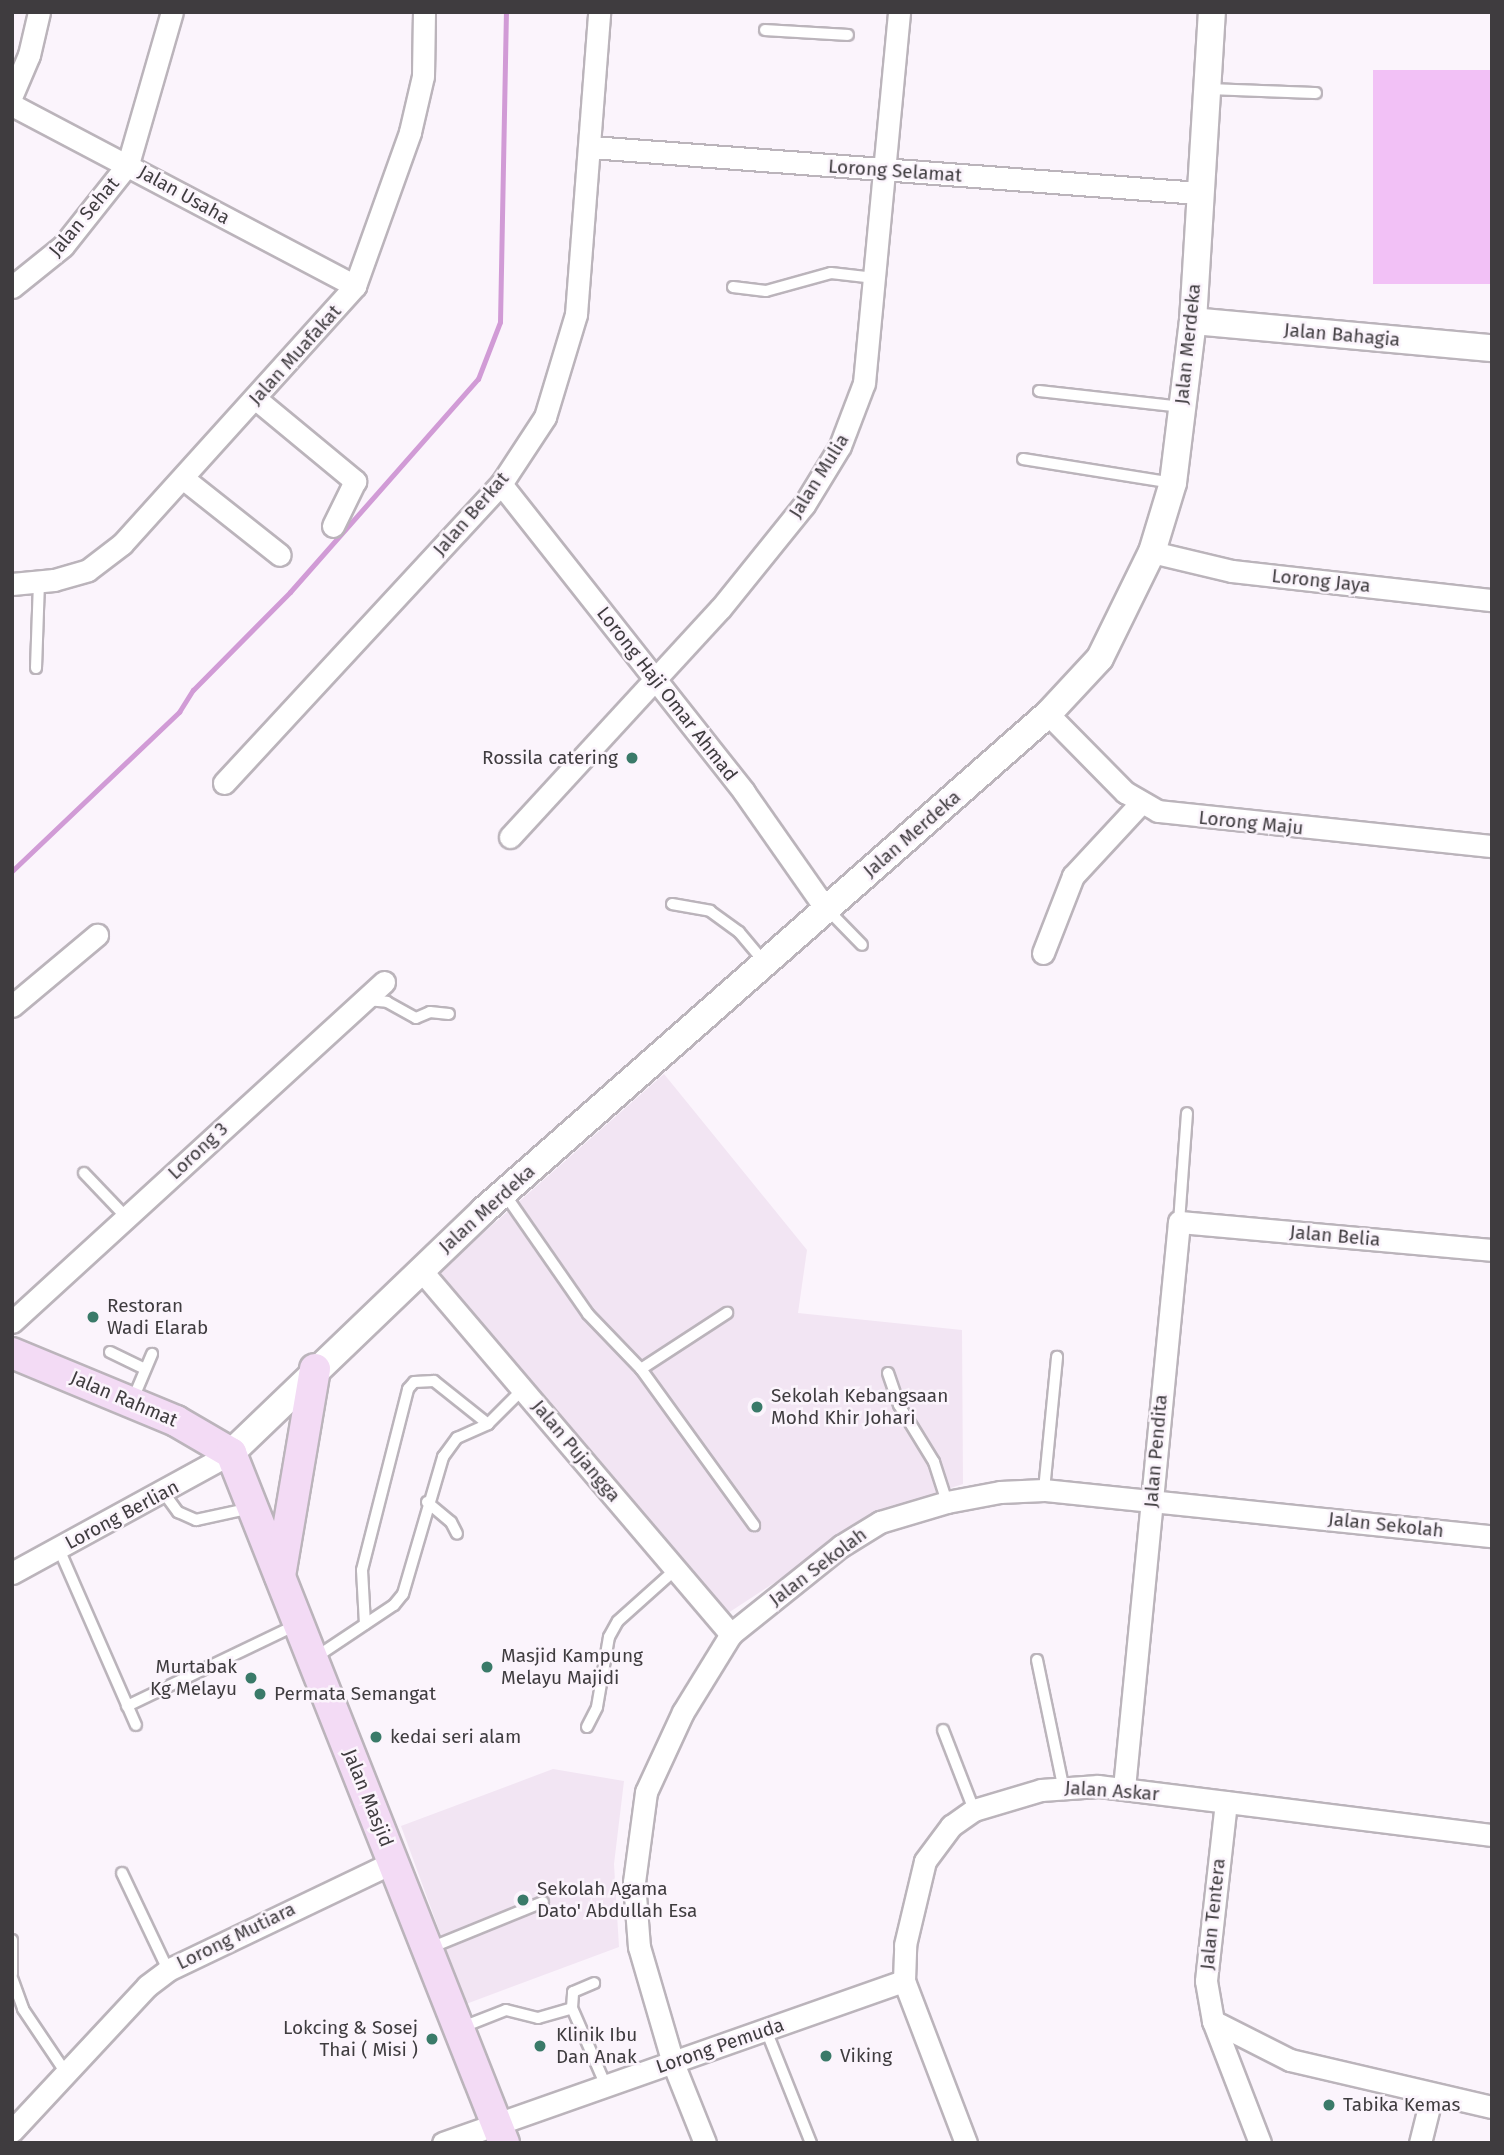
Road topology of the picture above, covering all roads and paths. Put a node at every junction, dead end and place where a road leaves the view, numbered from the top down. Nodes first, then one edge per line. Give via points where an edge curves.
1 (39, 12) edge
2 (172, 12) edge
3 (424, 12) edge
4 (599, 12) edge
5 (899, 12) edge
6 (1212, 12) edge
7 (765, 30) dead end
8 (848, 35) dead end
9 (1207, 89) junction
10 (1316, 93) dead end
11 (12, 95) edge
12 (12, 105) edge
13 (591, 148) junction
14 (128, 164) junction
15 (886, 170) junction
16 (1199, 193) junction
17 (875, 278) junction
18 (355, 286) junction
19 (12, 287) edge
20 (733, 287) dead end
21 (1193, 321) junction
22 (1492, 348) edge
23 (1040, 391) dead end
24 (256, 399) junction
25 (1182, 407) junction
26 (1023, 459) dead end
27 (184, 479) junction
28 (1173, 483) junction
29 (501, 484) junction
30 (333, 526) dead end
31 (1152, 552) junction
32 (280, 555) dead end
33 (39, 582) junction
34 (12, 584) edge
35 (1492, 600) edge
36 (36, 667) dead end
37 (656, 679) junction
38 (1048, 714) junction
39 (224, 783) dead end
40 (1140, 804) junction
41 (510, 837) dead end
42 (1492, 846) edge
43 (672, 904) dead end
44 (826, 909) junction
45 (97, 935) dead end
46 (862, 944) dead end
47 (1043, 953) dead end
48 (765, 963) junction
49 (384, 982) dead end
50 (363, 1000) junction
51 (12, 1006) edge
52 (449, 1014) dead end
53 (1187, 1113) dead end
54 (84, 1172) dead end
55 (504, 1193) junction
56 (126, 1217) junction
57 (1179, 1222) junction
58 (1492, 1250) edge
59 (420, 1269) junction
60 (727, 1313) dead end
61 (12, 1322) edge
62 (110, 1352) dead end
63 (12, 1353) edge
64 (152, 1353) dead end
65 (1057, 1357) dead end
66 (145, 1369) junction
67 (315, 1369) junction
68 (641, 1369) junction
69 (888, 1373) dead end
70 (523, 1389) junction
71 (131, 1402) junction
72 (488, 1424) junction
73 (231, 1453) junction
74 (1044, 1490) junction
75 (164, 1493) junction
76 (427, 1502) junction
77 (947, 1502) junction
78 (1152, 1502) junction
79 (253, 1508) junction
80 (754, 1525) dead end
81 (457, 1534) dead end
82 (1492, 1536) edge
83 (59, 1549) junction
84 (676, 1569) junction
85 (12, 1573) edge
86 (280, 1576) junction
87 (298, 1623) junction
88 (365, 1625) junction
89 (732, 1634) junction
90 (313, 1659) junction
91 (1037, 1660) dead end
92 (127, 1706) junction
93 (136, 1726) dead end
94 (587, 1727) dead end
95 (943, 1730) dead end
96 (1063, 1786) junction
97 (1124, 1788) junction
98 (1226, 1802) junction
99 (974, 1810) junction
100 (1492, 1835) edge
101 (393, 1862) junction
102 (122, 1873) dead end
103 (543, 1902) dead end
104 (12, 1940) edge
105 (428, 1949) junction
106 (167, 1970) junction
107 (12, 1976) edge
108 (904, 1981) junction
109 (594, 1983) dead end
110 (572, 2008) junction
111 (1213, 2021) junction
112 (458, 2028) junction
113 (766, 2030) junction
114 (673, 2063) junction
115 (66, 2073) junction
116 (606, 2086) junction
117 (1432, 2095) junction
118 (1492, 2107) edge
119 (12, 2131) edge
120 (500, 2134) edge
121 (443, 2143) edge
122 (705, 2143) edge
123 (811, 2143) edge
124 (966, 2143) edge
125 (1260, 2143) edge
126 (1420, 2143) edge

1 - 11 street via 29,55
2 - 14 street, Jalan Sehat
3 - 18 street, Jalan Muafakat via 423,76 410,132
4 - 13 street, Jalan Berkat
5 - 15 street, Jalan Mulia
6 - 9 street, Jalan Merdeka
7 - 8 lane
9 - 10 lane
9 - 16 street, Jalan Merdeka
12 - 14 street, Jalan Usaha
13 - 15 street, Lorong Selamat
13 - 29 street, Jalan Berkat via 576,314 563,367 545,417
14 - 18 street, Jalan Usaha
14 - 19 street, Jalan Sehat via 63,246
15 - 16 street, Lorong Selamat
15 - 17 street, Jalan Mulia
16 - 21 street, Jalan Merdeka
17 - 20 lane via 831,273 766,291
17 - 37 street, Jalan Mulia via 864,383 841,446 804,505
18 - 24 street, Jalan Muafakat
21 - 22 street, Jalan Bahagia
21 - 25 street, Jalan Merdeka
23 - 25 lane
24 - 27 street, Jalan Muafakat
24 - 30 street via 355,481
25 - 28 street, Jalan Merdeka
26 - 28 lane
27 - 32 street
27 - 33 street, Jalan Muafakat via 122,544 88,570
28 - 31 street, Jalan Merdeka
29 - 37 street, Lorong Haji Omar Ahmad
29 - 39 street, Jalan Berkat
31 - 35 street, Lorong Jaya via 1232,571
31 - 38 street, Jalan Merdeka via 1100,658
33 - 34 street, Jalan Muafakat
33 - 36 lane
37 - 41 street, Jalan Mulia
37 - 44 street, Lorong Haji Omar Ahmad
38 - 40 street, Lorong Maju
38 - 44 street, Jalan Merdeka
40 - 42 street, Lorong Maju via 1185,816
40 - 47 street via 1073,876
43 - 48 lane via 710,911 739,932
44 - 46 lane
44 - 48 street, Jalan Merdeka
45 - 51 street
48 - 55 street, Jalan Merdeka
49 - 50 street, Lorong 3
50 - 52 lane via 387,1002 416,1018 430,1012
50 - 56 street, Lorong 3
53 - 57 lane, Jalan Pendita
54 - 56 lane
55 - 59 street, Jalan Merdeka
55 - 68 lane via 589,1314
56 - 61 street, Lorong 3
57 - 58 street, Jalan Belia
57 - 78 street, Jalan Pendita
59 - 67 street, Jalan Merdeka
59 - 70 street, Jalan Pujangga
60 - 68 lane
62 - 66 lane
63 - 71 main road, Jalan Rahmat
64 - 66 lane
65 - 74 lane
66 - 71 lane
67 - 73 street, Jalan Merdeka
67 - 86 main road
68 - 80 lane
69 - 77 lane via 899,1405 934,1462
70 - 72 lane
70 - 84 street, Jalan Pujangga
71 - 73 main road, Jalan Rahmat via 206,1435
72 - 76 lane via 457,1438 443,1457
72 - 88 lane via 434,1381 414,1382 408,1389 362,1570
73 - 75 street, Lorong Berlian
73 - 79 main road, Jalan Masjid
74 - 77 street, Jalan Sekolah
74 - 78 street, Jalan Sekolah
75 - 79 lane via 178,1512 196,1520
75 - 83 street, Lorong Berlian
76 - 81 lane via 451,1522
76 - 88 lane via 404,1594
77 - 89 street, Jalan Sekolah via 880,1522 841,1546
78 - 82 street, Jalan Sekolah
78 - 97 street, Jalan Pendita
79 - 86 main road, Jalan Masjid
83 - 85 street, Lorong Berlian
83 - 92 lane
84 - 89 street, Jalan Pujangga
84 - 94 lane via 618,1621 609,1637 597,1707
86 - 87 main road, Jalan Masjid
87 - 90 main road, Jalan Masjid
87 - 92 lane
88 - 90 lane
89 - 114 street, Jalan Sekolah via 683,1712 646,1792 637,1840 634,1882 639,1947
90 - 101 main road, Jalan Masjid
91 - 96 lane
92 - 93 lane
95 - 99 lane
96 - 97 street, Jalan Askar
96 - 99 street, Jalan Askar
97 - 98 street, Jalan Askar
98 - 100 street, Jalan Askar
98 - 111 street, Jalan Tentera via 1207,1968
99 - 108 street, Jalan Askar via 951,1826 925,1861 911,1906
101 - 105 main road, Jalan Masjid
101 - 106 street, Lorong Mutiara
102 - 106 lane
103 - 105 lane
104 - 107 lane
105 - 112 main road, Jalan Masjid
106 - 115 street, Lorong Mutiara
107 - 115 lane via 23,2009
108 - 113 street, Lorong Pemuda
108 - 124 street, Jalan Askar
109 - 110 lane via 573,1992
110 - 112 lane via 538,2018 506,2010
110 - 116 lane
111 - 117 street via 1290,2060
111 - 125 street, Jalan Tentera
112 - 120 main road, Jalan Masjid
113 - 114 street, Lorong Pemuda
113 - 123 lane
114 - 116 street, Lorong Pemuda
114 - 122 street, Jalan Sekolah
115 - 119 street, Lorong Mutiara
116 - 120 street, Lorong Pemuda
117 - 118 street
117 - 126 street
120 - 121 street, Lorong Pemuda

